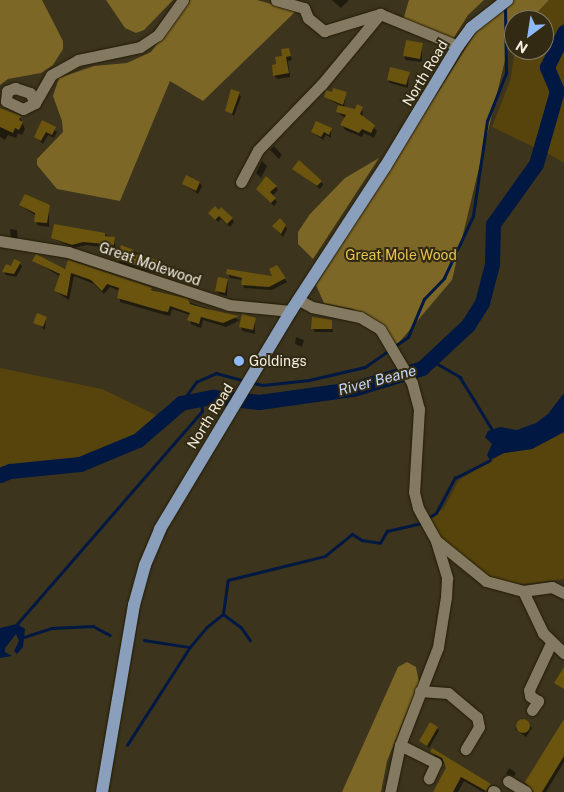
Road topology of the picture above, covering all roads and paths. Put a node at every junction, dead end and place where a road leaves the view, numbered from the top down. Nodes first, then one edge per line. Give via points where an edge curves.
1 (182, 0) edge
2 (276, 0) edge
3 (503, 3) edge
4 (380, 14) junction
5 (458, 46) junction
6 (36, 103) dead end
7 (241, 182) dead end
8 (0, 241) edge
9 (298, 300) junction
10 (290, 312) junction
11 (436, 541) junction
12 (523, 591) junction
13 (564, 593) edge
14 (551, 642) junction
15 (564, 653) edge
16 (420, 691) junction
17 (532, 710) dead end
18 (400, 745) junction
19 (466, 748) dead end
20 (429, 778) dead end
21 (508, 781) dead end
22 (102, 792) edge
23 (390, 792) edge
24 (526, 792) edge

1 - 6 street via 152,39 140,47 78,60 51,75
2 - 4 street via 304,8 308,18 324,31
3 - 5 main road, North Road via 471,28
4 - 5 street
4 - 7 street via 306,102 258,150
5 - 9 main road, North Road via 380,175
8 - 10 street, Great Molewood via 68,252 229,305
9 - 10 main road, North Road
9 - 11 street via 312,307 360,316 380,329 402,362 419,409 413,469 418,508
10 - 22 main road, North Road via 179,494 145,565 134,606
11 - 12 street via 486,580
11 - 16 street via 447,578 446,597 438,647
12 - 13 street via 552,586
12 - 14 street via 543,633
14 - 15 street
14 - 17 street via 529,690 530,696 538,701
16 - 18 street
16 - 19 street via 448,693 476,717 479,728
18 - 20 street via 436,763
18 - 23 street
21 - 24 street

